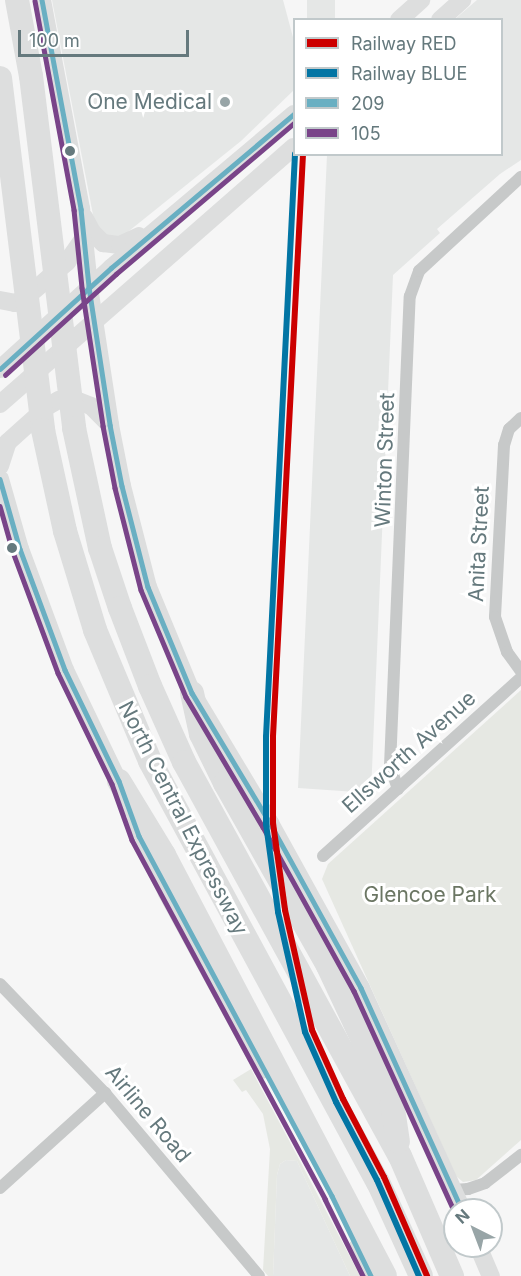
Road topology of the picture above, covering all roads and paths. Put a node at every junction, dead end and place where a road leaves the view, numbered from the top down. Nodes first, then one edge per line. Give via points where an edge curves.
1 (17, 0) edge
2 (42, 0) edge
3 (421, 0) edge
4 (462, 0) edge
5 (401, 18) edge
6 (442, 18) edge
7 (0, 78) edge
8 (293, 115) edge
9 (293, 148) edge
10 (244, 157) junction
11 (262, 176) junction
12 (521, 177) edge
13 (81, 209) junction
14 (167, 220) junction
15 (79, 245) junction
16 (84, 292) junction
17 (0, 300) edge
18 (89, 324) junction
19 (0, 369) edge
20 (7, 398) edge
21 (521, 418) edge
22 (110, 425) junction
23 (0, 466) edge
24 (0, 478) edge
25 (521, 672) edge
26 (521, 678) edge
27 (192, 693) junction
28 (119, 781) junction
29 (398, 789) junction
30 (323, 856) dead end
31 (0, 984) edge
32 (105, 1093) junction
33 (521, 1155) edge
34 (400, 1156) junction
35 (0, 1188) edge
36 (454, 1190) junction
37 (457, 1198) edge
38 (483, 1258) edge
39 (259, 1276) edge
40 (371, 1276) edge
41 (385, 1276) edge
42 (421, 1276) edge
43 (452, 1276) edge
44 (491, 1276) edge

1 - 34 highway, North Central Expressway via 31,76 74,428 100,548 150,686 184,762
2 - 13 main road
3 - 5 main road
4 - 6 main road
7 - 42 highway, North Central Expressway via 43,430 63,522 95,630 150,761 378,1182
8 - 10 main road
9 - 11 main road
10 - 11 main road
10 - 14 main road
11 - 18 main road
12 - 29 street, Winton Street via 419,271 410,296 390,766
13 - 14 main road via 96,238 112,246 125,244
13 - 15 main road
14 - 16 main road
15 - 16 main road
15 - 17 main road via 67,262 24,299 15,303
16 - 18 main road
16 - 19 main road
18 - 20 main road
18 - 22 main road
21 - 25 street, Anita Street via 509,429 504,445 495,617 507,652
22 - 23 main road via 91,406 73,399 59,400 8,442
22 - 27 main road via 148,587
24 - 28 main road, North Central Expressway via 20,549 65,670
26 - 29 street, Ellsworth Avenue
27 - 34 highway via 201,734 220,773 328,966 392,1102
27 - 36 main road via 270,823 361,988
28 - 40 main road, North Central Expressway via 167,892
28 - 41 highway via 164,855
29 - 30 street, Ellsworth Avenue
31 - 32 street, Airline Road
32 - 35 street
32 - 39 street, Airline Road
33 - 36 street via 477,1187
34 - 43 highway, North Central Expressway
36 - 37 main road
38 - 44 main road

